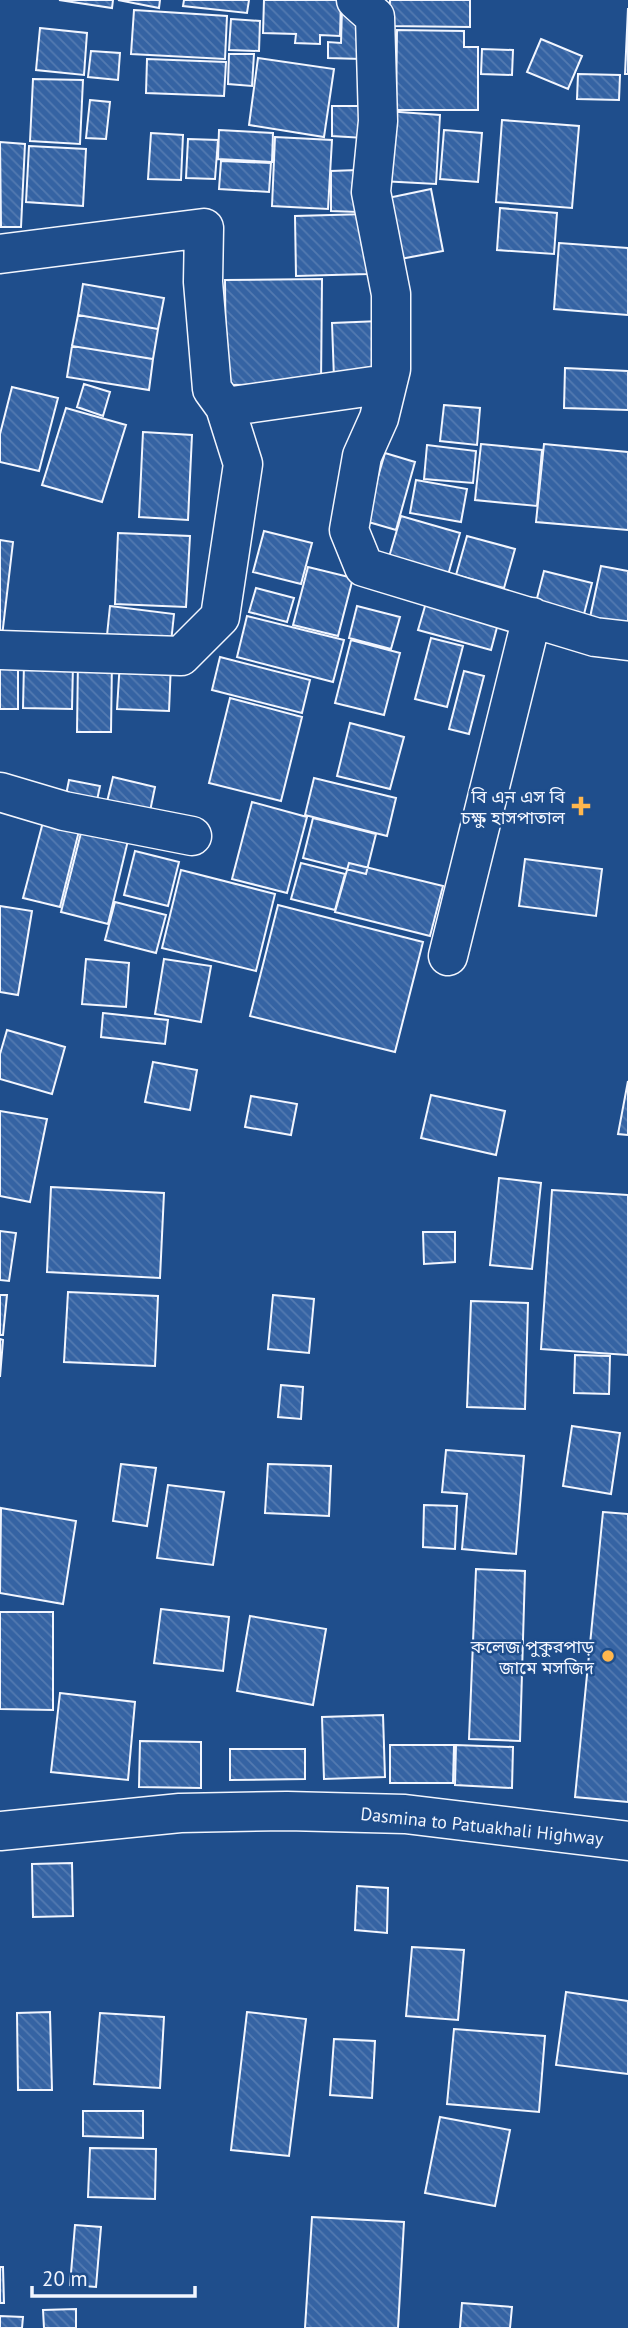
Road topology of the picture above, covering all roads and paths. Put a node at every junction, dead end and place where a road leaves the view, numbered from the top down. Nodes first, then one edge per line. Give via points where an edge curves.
1 (356, 0) edge
2 (0, 254) edge
3 (387, 384) junction
4 (225, 408) junction
5 (532, 617) junction
6 (628, 641) edge
7 (0, 650) edge
8 (0, 792) edge
9 (191, 836) dead end
10 (448, 956) dead end
11 (0, 1831) edge
12 (628, 1841) edge

1 - 3 street via 375,17 378,121 371,192 391,294
2 - 4 street via 204,228 203,282 212,389
3 - 4 street
3 - 5 street via 379,418 362,456 349,530 364,567
4 - 7 street via 243,464 219,617 181,656
5 - 6 street via 595,637
5 - 10 street
8 - 9 street via 64,811
11 - 12 street, Dasmina to Patuakhali Highway via 180,1813 287,1811 405,1814

